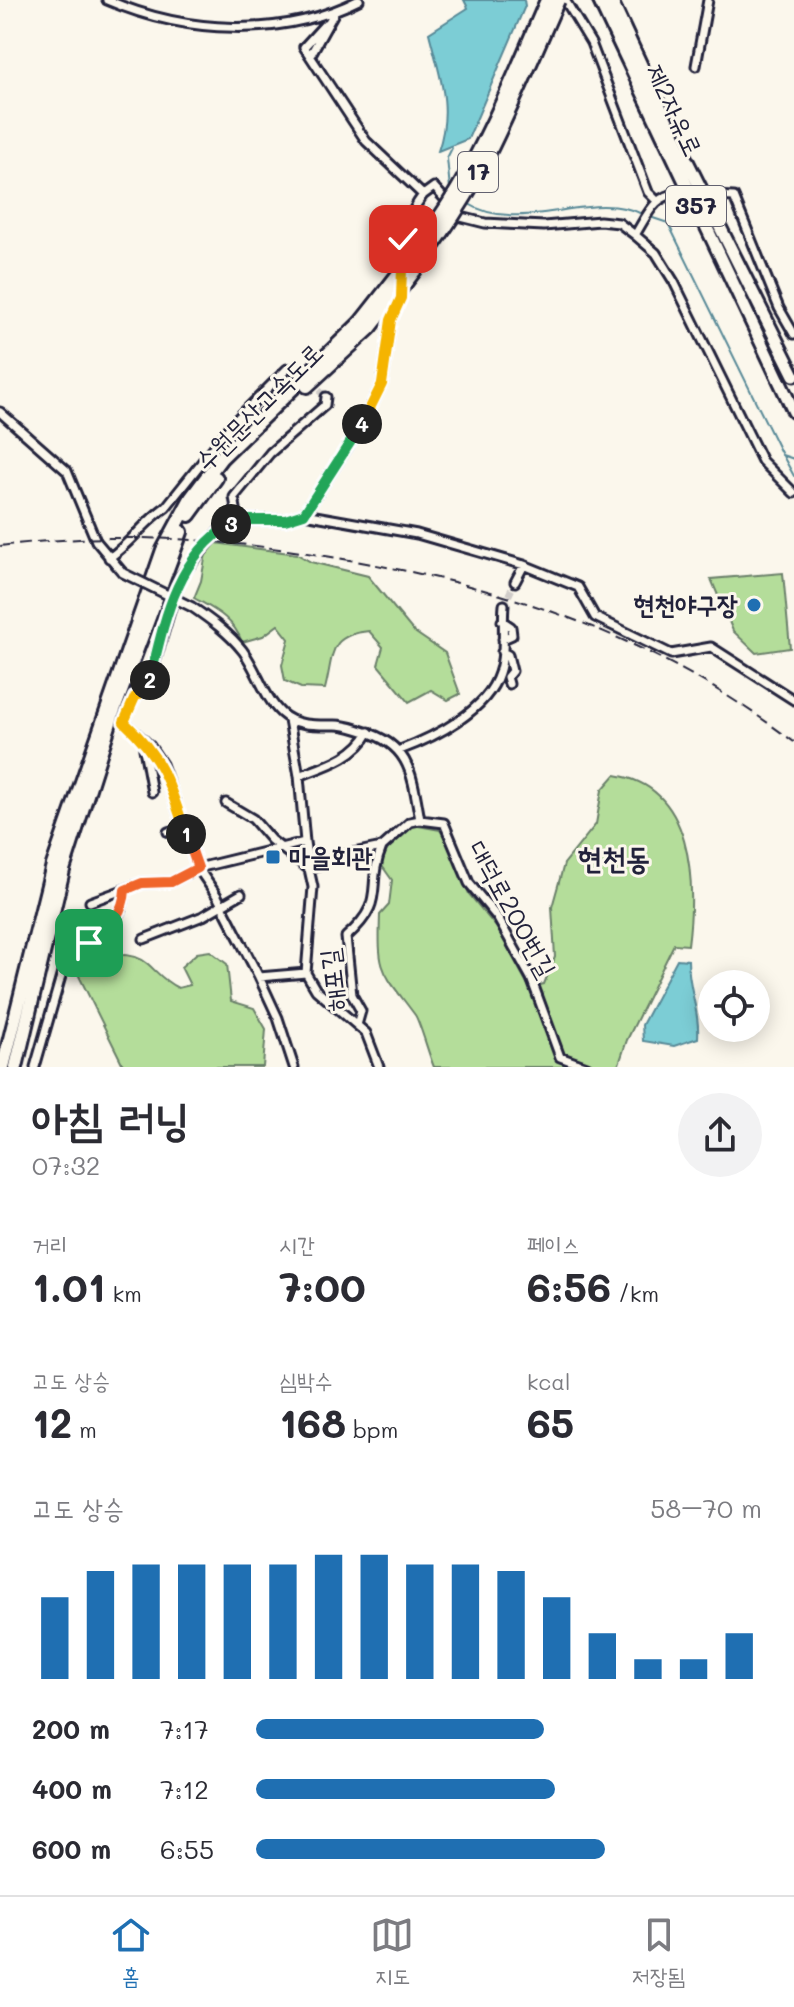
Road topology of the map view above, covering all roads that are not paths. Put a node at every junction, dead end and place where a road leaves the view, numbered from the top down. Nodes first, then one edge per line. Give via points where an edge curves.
1 (107, 0) edge
2 (359, 0) edge
3 (547, 0) edge
4 (558, 0) edge
5 (565, 0) edge
6 (599, 0) edge
7 (611, 0) edge
8 (708, 0) edge
9 (334, 13) junction
10 (696, 66) dead end
11 (681, 194) dead end
12 (423, 195) junction
13 (713, 196) dead end
14 (657, 201) junction
15 (635, 235) junction
16 (365, 326) junction
17 (794, 334) edge
18 (296, 369) dead end
19 (794, 375) edge
20 (326, 397) dead end
21 (0, 412) edge
22 (794, 412) edge
23 (794, 493) edge
24 (304, 514) junction
25 (238, 520) junction
26 (109, 558) junction
27 (524, 565) junction
28 (515, 582) tunnel mouth
29 (504, 605) tunnel mouth
30 (502, 652) junction
31 (509, 684) dead end
32 (794, 700) edge
33 (289, 720) junction
34 (369, 732) junction
35 (150, 746) junction
36 (400, 750) junction
37 (299, 776) junction
38 (152, 792) dead end
39 (226, 803) dead end
40 (420, 820) junction
41 (184, 827) junction
42 (168, 832) dead end
43 (305, 842) junction
44 (382, 847) junction
45 (281, 848) junction
46 (198, 868) junction
47 (309, 869) junction
48 (125, 890) junction
49 (241, 894) dead end
50 (90, 902) dead end
51 (222, 906) junction
52 (144, 939) dead end
53 (306, 973) junction
54 (259, 977) junction
55 (357, 1025) junction
56 (3, 1067) edge
57 (16, 1067) edge
58 (35, 1067) edge
59 (294, 1067) edge
60 (379, 1067) edge
61 (587, 1067) edge

1 - 9 street via 162,19 215,28
2 - 9 street
3 - 16 highway, 수원문산고속도로 / 17, bridge via 466,175
4 - 16 highway, 수원문산고속도로 / 17, bridge via 475,179 426,256
5 - 14 street via 591,43 648,192
6 - 22 highway, 제2자유로 / 357
7 - 19 highway, 제2자유로 / 357
8 - 10 street
9 - 12 street via 310,56 366,141
11 - 14 street
12 - 15 street via 434,187 461,217 485,223 544,226 600,221 619,223
12 - 24 street via 412,209 403,239 401,298 391,320 382,384
13 - 17 street via 734,197
14 - 15 street
15 - 23 street via 656,253 674,282 762,461
16 - 56 highway, 수원문산고속도로 / 17 via 221,458 191,498 163,550 53,865
16 - 57 highway, 수원문산고속도로 / 17 via 227,463 185,524 118,698 67,855
18 - 26 street via 287,369 234,422 166,507
20 - 25 street via 325,405 270,453 234,497
21 - 26 street via 67,471 96,541
24 - 25 street via 285,520
24 - 27 street via 417,534
25 - 35 street via 219,531 180,577 148,686 135,697 124,722
26 - 33 street, bridge via 123,573 219,626
27 - 28 street
27 - 32 street via 578,587 595,617 671,654 711,647
29 - 30 street
30 - 31 street via 512,671
30 - 36 street via 500,673 487,698 446,731
33 - 34 street
33 - 37 street
34 - 36 street
34 - 37 street via 362,744 336,761
35 - 38 street via 144,749
35 - 41 street via 171,784
36 - 40 street via 412,776
37 - 43 street
39 - 45 street via 253,819
40 - 44 street via 410,822
40 - 61 street, 대덕로200번길 via 444,823 469,883 497,917 531,978 560,1057
41 - 42 street
41 - 46 street
43 - 45 street
43 - 47 street
44 - 47 street
44 - 55 street, 해포길 via 374,868 374,903 346,937 352,995 361,1011
45 - 46 street
45 - 47 street
46 - 48 street via 171,882
46 - 51 street
47 - 53 street, 해포길 via 313,887
48 - 50 street
48 - 58 street via 124,905 105,933 89,943 70,945
49 - 51 street
51 - 52 street
51 - 54 street
53 - 54 street, 해포길
53 - 55 street, 해포길 via 316,990
54 - 59 street
55 - 60 street, 해포길 via 366,1033

